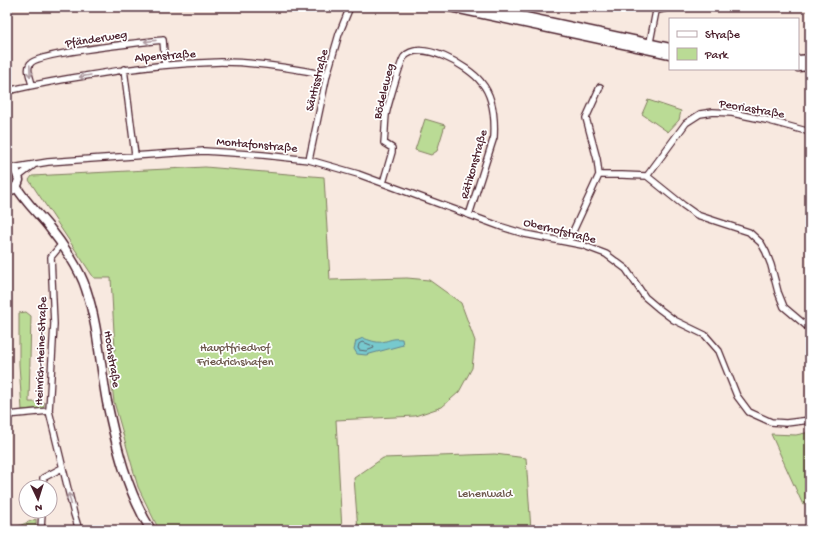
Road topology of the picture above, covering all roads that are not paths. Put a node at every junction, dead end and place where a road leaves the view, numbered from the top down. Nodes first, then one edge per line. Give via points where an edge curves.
1 (350, 7) edge
2 (450, 7) edge
3 (479, 7) edge
4 (671, 7) edge
5 (655, 9) edge
6 (649, 47) junction
7 (669, 48) edge
8 (410, 51) joint
9 (669, 54) edge
10 (810, 59) edge
11 (799, 60) edge
12 (165, 65) junction
13 (810, 66) edge
14 (799, 67) edge
15 (124, 69) junction
16 (327, 75) junction
17 (32, 85) junction
18 (600, 87) dead end
19 (7, 92) edge
20 (810, 132) edge
21 (135, 155) junction
22 (309, 160) junction
23 (35, 164) junction
24 (9, 167) edge
25 (599, 175) junction
26 (647, 176) junction
27 (18, 177) junction
28 (383, 183) junction
29 (16, 186) junction
30 (8, 192) edge
31 (28, 204) junction
32 (469, 215) junction
33 (568, 242) junction
34 (61, 245) junction
35 (810, 329) edge
36 (49, 412) junction
37 (7, 415) edge
38 (810, 420) edge
39 (62, 468) junction
40 (43, 479) edge
41 (42, 519) edge
42 (41, 530) edge
43 (79, 530) edge
44 (151, 530) edge

1 - 16 street, Säntisstraße
2 - 6 main road
3 - 6 main road
4 - 5 street
5 - 6 street
6 - 7 main road
6 - 9 main road
8 - 28 street, Bödeleweg via 403,58 386,114 384,143 392,148 392,152
8 - 32 street, Rätikonstraße via 422,50 459,64 481,82 488,94 493,108 494,137
10 - 11 main road
12 - 15 street, Alpenstraße
12 - 16 street, Alpenstraße via 222,62 292,68
12 -> 17 street, Pfänderweg via 163,40 113,45 33,61 28,68
13 - 14 main road
15 -> 17 street, Alpenstraße
15 - 21 street
16 - 22 street, Säntisstraße
17 - 19 street, Alpenstraße
18 - 25 street via 586,118
20 - 26 street, Peoriastraße via 732,113 700,114 686,123
21 - 22 street, Montafonstraße via 204,151
21 - 23 street, Montafonstraße
22 - 28 street, Montafonstraße
23 - 24 street, Montafonstraße
23 - 27 street
24 - 27 main road via 16,171
25 - 26 street
25 - 33 street
26 - 35 street via 697,214 749,232 761,243 784,307
27 - 29 main road
28 - 32 street, Montafonstraße
29 - 30 main road
29 - 31 main road, Hochstraße
30 - 31 main road, Hochstraße
31 - 34 main road, Hochstraße via 48,225
32 - 33 street, Oberhofstraße via 525,234
33 - 38 street, Oberhofstraße via 606,254 626,269 645,297 658,308 674,320 705,335 720,351 737,396 749,412 771,422
34 - 36 street, Heinrich-Heine-Straße via 51,257 54,324
34 - 44 main road, Hochstraße via 85,287 96,327 107,401 122,464 132,493
36 - 37 street
36 - 39 street, Heinrich-Heine-Straße
39 - 40 street
43 -> 39 street, Heinrich-Heine-Straße
41 - 42 street

